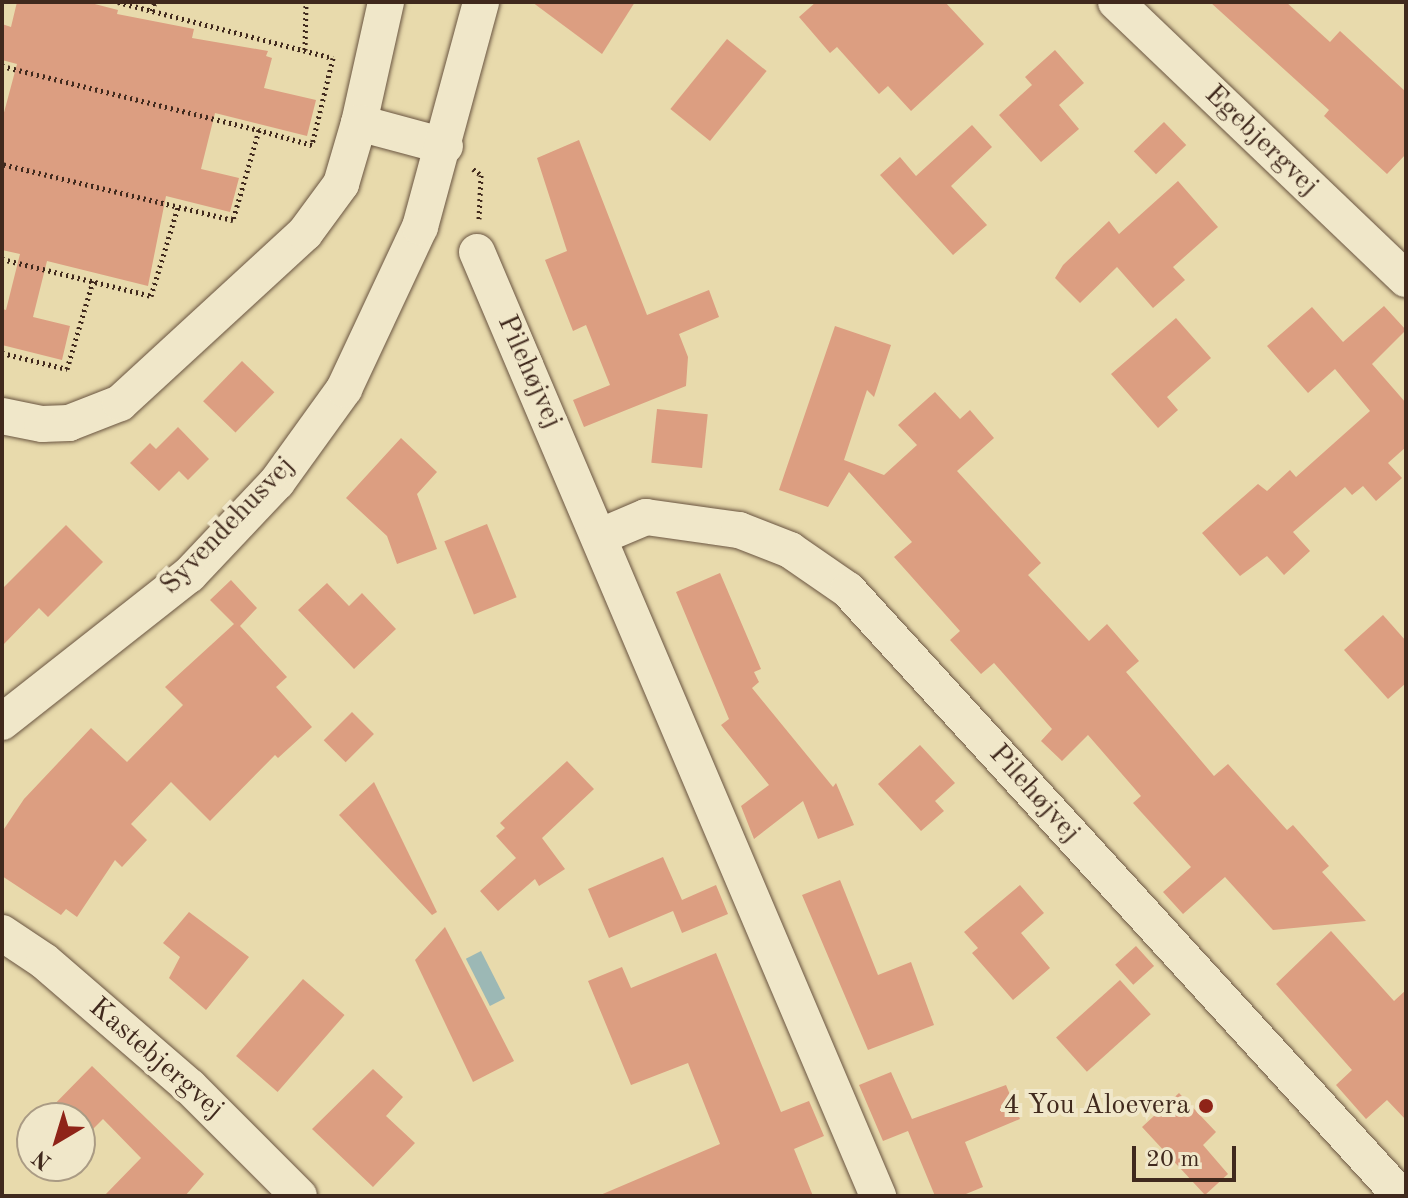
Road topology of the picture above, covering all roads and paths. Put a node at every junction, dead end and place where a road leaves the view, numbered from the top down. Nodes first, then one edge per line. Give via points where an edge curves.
1 (118, 2) edge
2 (155, 2) edge
3 (306, 2) edge
4 (386, 2) edge
5 (481, 2) edge
6 (1116, 2) edge
7 (152, 11) junction
8 (305, 50) junction
9 (2, 66) edge
10 (359, 123) junction
11 (259, 130) junction
12 (445, 146) junction
13 (2, 164) edge
14 (178, 207) junction
15 (477, 252) joint
16 (2, 259) edge
17 (1406, 279) edge
18 (93, 281) junction
19 (2, 353) edge
20 (2, 416) edge
21 (601, 536) junction
22 (2, 722) edge
23 (2, 933) edge
24 (299, 1196) edge
25 (878, 1196) edge
26 (1401, 1196) edge

1 - 7 path
2 - 7 path
3 - 8 path
4 - 10 street
5 - 12 street, Syvendehusvej
6 - 17 street, Egebjergvej
7 - 8 path
8 - 11 path via 333,58 312,145
9 - 11 path
10 - 12 street
10 - 20 street via 341,184 305,233 120,403 69,423
11 - 14 path via 233,220
12 - 15 path via 481,175
12 - 22 street, Syvendehusvej via 389,303 344,389 277,482 189,575
13 - 14 path
14 - 18 path via 151,296
15 - 21 street, Pilehøjvej
16 - 18 path
18 - 19 path via 67,369
21 - 25 street, Pilehøjvej
21 - 26 street, Pilehøjvej via 646,517 714,525 790,550 848,590
23 - 24 street, Kastebjergvej via 44,961 190,1087

